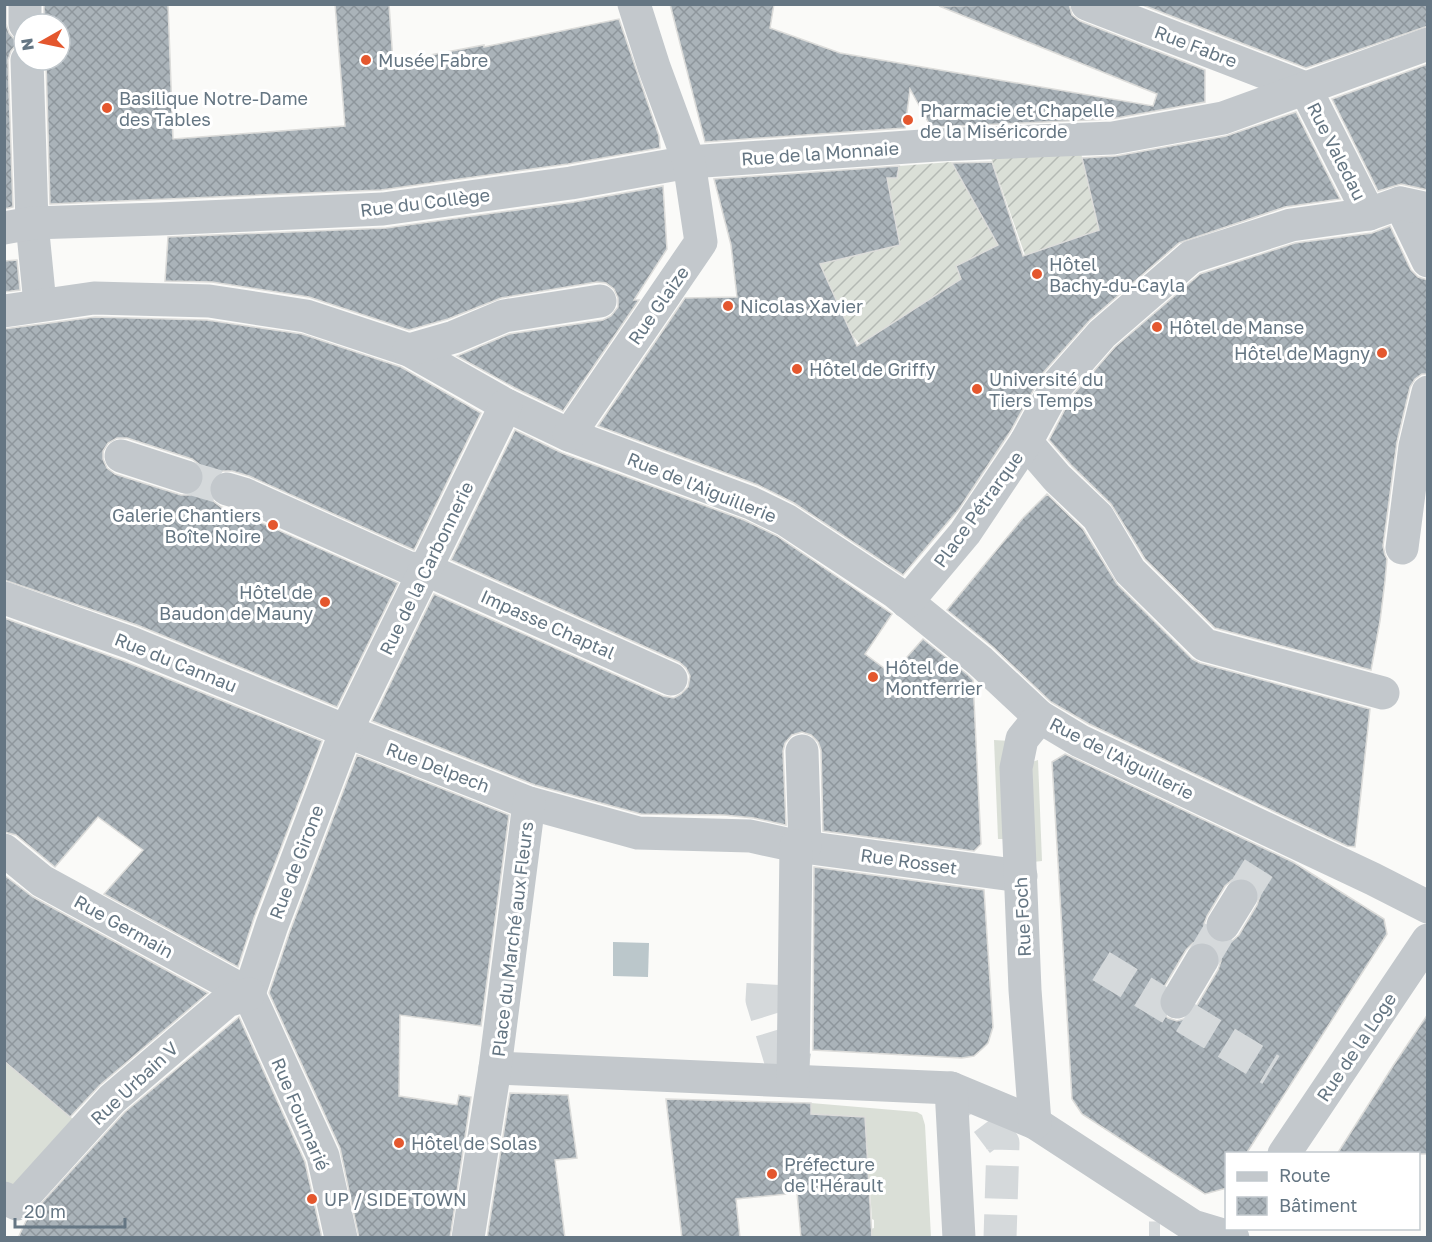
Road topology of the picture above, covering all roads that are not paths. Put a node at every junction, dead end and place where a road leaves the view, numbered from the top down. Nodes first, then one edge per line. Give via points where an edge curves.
1 (634, 4) edge
2 (1087, 4) edge
3 (1428, 44) edge
4 (26, 72) edge
5 (1305, 88) junction
6 (689, 162) junction
7 (1414, 206) edge
8 (1369, 214) junction
9 (18, 225) edge
10 (1428, 261) edge
11 (600, 300) dead end
12 (40, 304) junction
13 (4, 311) edge
14 (409, 350) junction
15 (1428, 392) edge
16 (506, 405) junction
17 (569, 435) junction
18 (1026, 442) junction
19 (121, 456) dead end
20 (186, 477) tunnel mouth
21 (227, 489) tunnel mouth
22 (1402, 548) dead end
23 (425, 570) junction
24 (4, 598) edge
25 (907, 602) junction
26 (671, 679) dead end
27 (1383, 693) dead end
28 (1040, 717) junction
29 (346, 731) junction
30 (802, 751) dead end
31 (529, 803) junction
32 (800, 847) junction
33 (4, 850) edge
34 (1021, 876) junction
35 (1241, 896) tunnel mouth
36 (1428, 907) edge
37 (1223, 925) tunnel mouth
38 (1428, 940) edge
39 (1202, 960) tunnel mouth
40 (249, 994) junction
41 (1177, 1002) dead end
42 (495, 1068) junction
43 (793, 1080) junction
44 (951, 1088) junction
45 (1035, 1123) junction
46 (1285, 1152) edge
47 (4, 1198) edge
48 (1190, 1232) edge
49 (1232, 1234) edge
50 (341, 1238) edge
51 (468, 1238) edge
52 (959, 1238) edge

1 - 6 street, Rue Glaize
2 - 5 street, Rue Fabre
3 - 5 street, Rue de la Monnaie
4 - 9 street
5 - 6 street, Rue de la Monnaie via 1223,118 1113,138
5 - 8 street, Rue Valedau
6 - 9 street, Rue du Collège via 383,209
6 - 17 street, Rue Glaize via 701,242
7 - 8 street, Place Pétrarque
7 - 10 street
8 - 18 street, Place Pétrarque via 1292,225 1191,257 1102,334 1057,385
9 - 12 street
11 - 14 street via 504,316
12 - 13 street, Rue de l'Aiguillerie
12 - 14 street, Rue de l'Aiguillerie via 94,298 209,301 306,316
14 - 16 street, Rue de l'Aiguillerie
15 - 22 street via 1414,446
16 - 17 street, Rue de l'Aiguillerie
16 - 23 street, Rue de la Carbonnerie
17 - 25 street, Rue de l'Aiguillerie via 751,503 795,526
18 - 25 street, Place Pétrarque via 965,533
18 - 27 street via 1098,517 1130,571 1205,645
19 - 20 street
21 - 23 street, Impasse Chaptal via 409,568
23 - 26 street, Impasse Chaptal
23 - 29 street, Rue de la Carbonnerie
24 - 29 street, Rue du Cannau via 131,643
25 - 28 street, Rue de l'Aiguillerie via 980,661
28 - 34 street, Rue Foch via 1022,739 1016,768
28 - 36 street, Rue de l'Aiguillerie via 1273,845
29 - 31 street, Rue Delpech
29 - 40 street, Rue de Girone
30 - 32 street
31 - 32 street, Place du Marché aux Fleurs via 638,833 750,836
31 - 42 street, Place du Marché aux Fleurs
32 - 34 street, Rue Rosset
32 - 43 street
33 - 40 street, Rue Germain via 42,881
34 - 45 street, Rue Foch
35 - 37 street
38 - 46 street, Rue de la Loge
39 - 41 street
40 - 47 street, Rue Urbain V via 227,1001 112,1099 17,1204
40 - 50 street, Rue Fournarié via 323,1156
42 - 43 street, Place du Marché aux Fleurs
42 - 51 street
43 - 44 street, Place du Marché aux Fleurs
44 - 45 street, Place du Marché aux Fleurs
44 - 52 street
45 - 48 street, Place du Marché aux Fleurs
48 - 49 street, Place du Marché aux Fleurs

